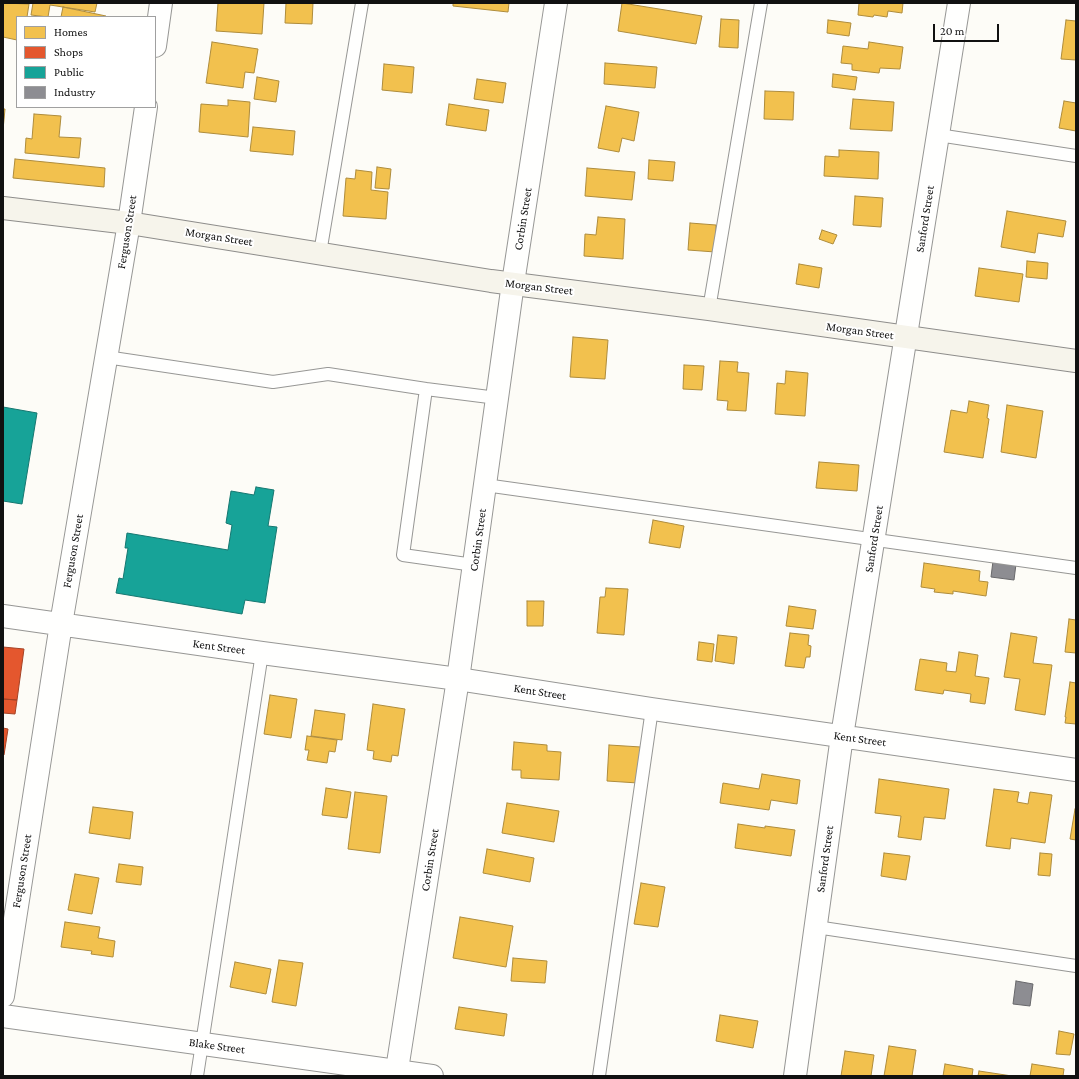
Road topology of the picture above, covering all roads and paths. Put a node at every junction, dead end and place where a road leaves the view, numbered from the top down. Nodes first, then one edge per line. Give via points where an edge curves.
1 (162, 3) edge
2 (362, 3) edge
3 (556, 3) edge
4 (761, 3) edge
5 (959, 3) edge
6 (156, 40) edge
7 (146, 108) edge
8 (938, 135) junction
9 (1076, 156) edge
10 (3, 208) edge
11 (129, 223) junction
12 (320, 253) junction
13 (513, 283) junction
14 (709, 309) junction
15 (906, 337) junction
16 (106, 357) junction
17 (1076, 361) edge
18 (426, 389) junction
19 (497, 398) junction
20 (486, 485) junction
21 (874, 539) junction
22 (474, 565) junction
23 (1076, 568) edge
24 (3, 616) edge
25 (61, 624) junction
26 (262, 653) junction
27 (458, 679) junction
28 (652, 709) junction
29 (842, 736) junction
30 (1076, 770) edge
31 (816, 927) junction
32 (1076, 966) edge
33 (3, 996) edge
34 (3, 1016) edge
35 (202, 1044) junction
36 (396, 1073) edge
37 (197, 1076) edge
38 (432, 1076) edge
39 (599, 1076) edge
40 (795, 1076) edge

1 - 6 street
2 - 12 lane
3 - 13 street, Corbin Street
4 - 14 lane
5 - 8 street, Sanford Street
7 - 11 street, Ferguson Street
8 - 9 lane
8 - 15 street, Sanford Street
10 - 11 main road, Morgan Street
11 - 12 main road, Morgan Street
11 - 16 street, Ferguson Street
12 - 13 main road, Morgan Street
13 - 14 main road, Morgan Street
13 - 19 street, Corbin Street
14 - 15 main road, Morgan Street
15 - 17 main road, Morgan Street
15 - 21 street, Sanford Street
16 - 18 lane via 274,382 328,374
16 - 25 street, Ferguson Street
18 - 19 lane
18 - 22 lane via 403,555
19 - 20 street, Corbin Street
20 - 21 lane
20 - 22 street, Corbin Street
21 - 23 lane
21 - 29 street, Sanford Street
22 - 27 street, Corbin Street
24 - 25 street, Kent Street
25 - 26 street, Kent Street
25 - 33 street, Ferguson Street
26 - 27 street, Kent Street
26 - 35 lane
27 - 28 street, Kent Street
27 - 36 street, Corbin Street
28 - 29 street, Kent Street
28 - 39 lane
29 - 30 street, Kent Street
29 - 31 street, Sanford Street
31 - 32 lane
31 - 40 street, Sanford Street
34 - 35 street, Blake Street
35 - 36 street, Blake Street
35 - 37 lane
36 - 38 street, Blake Street

